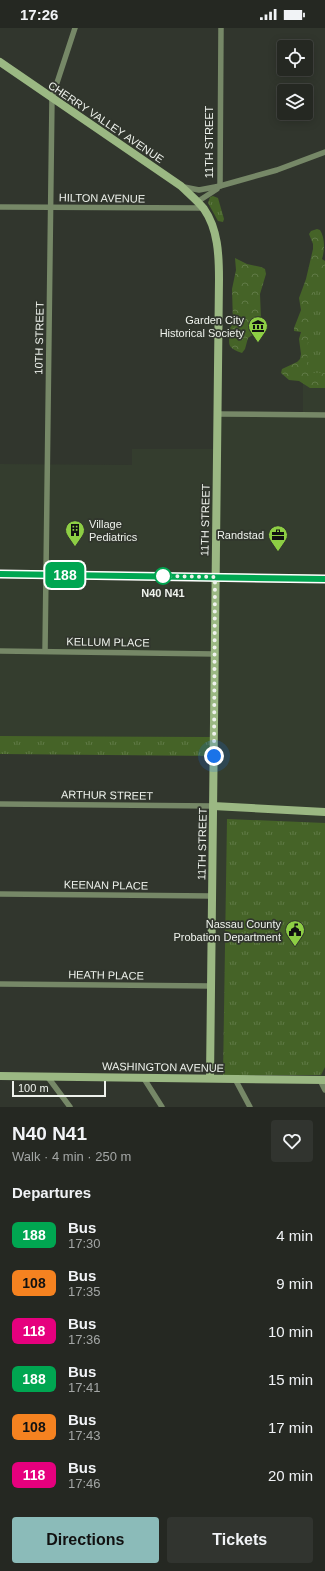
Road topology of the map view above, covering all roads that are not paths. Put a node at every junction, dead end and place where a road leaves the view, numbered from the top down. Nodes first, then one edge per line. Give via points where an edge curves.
1 (75, 28) edge
2 (221, 28) edge
3 (0, 62) edge
4 (52, 98) junction
5 (325, 152) edge
6 (181, 186) junction
7 (220, 186) junction
8 (197, 202) junction
9 (0, 207) edge
10 (51, 208) junction
11 (203, 208) junction
12 (217, 414) junction
13 (325, 415) edge
14 (0, 574) edge
15 (46, 575) junction
16 (215, 577) junction
17 (325, 579) edge
18 (0, 651) edge
19 (45, 651) junction
20 (215, 654) junction
21 (0, 804) edge
22 (213, 806) junction
23 (325, 812) edge
24 (0, 894) edge
25 (212, 896) junction
26 (0, 984) edge
27 (211, 986) junction
28 (0, 1076) edge
29 (47, 1076) junction
30 (143, 1077) junction
31 (210, 1078) junction
32 (235, 1078) junction
33 (322, 1080) edge
34 (325, 1090) edge
35 (70, 1107) edge
36 (162, 1107) edge
37 (250, 1107) edge

1 - 4 street, 10TH STREET
2 - 7 street, 11TH STREET
3 - 4 main road, CHERRY VALLEY AVENUE
4 - 6 main road, CHERRY VALLEY AVENUE
4 - 10 street, 10TH STREET
5 - 7 street via 277,170
6 - 7 street via 199,190
6 - 8 main road, CHERRY VALLEY AVENUE
7 - 8 street, 11TH STREET
8 - 11 main road, 11TH STREET
9 - 10 street, HILTON AVENUE
10 - 11 street, HILTON AVENUE
10 - 15 street, 10TH STREET
11 - 12 main road, 11TH STREET via 213,229 219,263
12 - 13 street
12 - 16 main road, 11TH STREET
14 - 15 main road
15 - 16 main road
15 - 19 street, 10TH STREET
16 - 17 main road
16 - 20 main road, 11TH STREET
18 - 19 street, KELLUM PLACE
19 - 20 street, KELLUM PLACE
20 - 22 main road, 11TH STREET
21 - 22 street, ARTHUR STREET
22 - 23 main road
22 - 25 main road, 11TH STREET
24 - 25 street, KEENAN PLACE
25 - 27 main road, 11TH STREET
26 - 27 street, HEATH PLACE
27 - 31 main road, 11TH STREET
28 - 29 main road, WASHINGTON AVENUE
29 - 30 main road, WASHINGTON AVENUE
29 - 35 street
30 - 31 main road, WASHINGTON AVENUE
30 - 36 street
31 - 32 main road, WASHINGTON AVENUE
32 - 33 main road, WASHINGTON AVENUE
32 - 37 street
33 - 34 street

